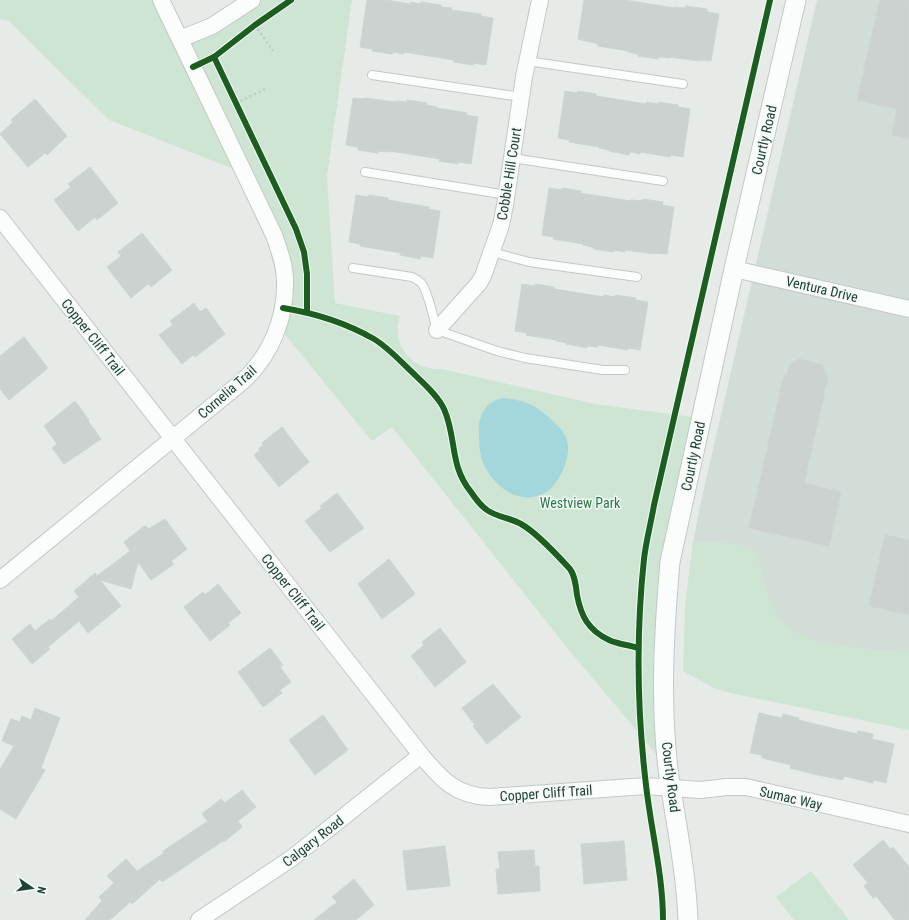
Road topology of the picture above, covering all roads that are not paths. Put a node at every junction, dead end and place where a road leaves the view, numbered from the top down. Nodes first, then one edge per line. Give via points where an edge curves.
1 (161, 0) edge
2 (252, 0) edge
3 (540, 0) edge
4 (796, 0) edge
5 (180, 39) junction
6 (527, 61) junction
7 (372, 74) dead end
8 (683, 84) dead end
9 (521, 97) junction
10 (512, 158) junction
11 (365, 172) dead end
12 (663, 181) dead end
13 (507, 194) junction
14 (0, 218) edge
15 (492, 252) junction
16 (354, 268) dead end
17 (734, 269) junction
18 (637, 278) dead end
19 (909, 309) edge
20 (437, 330) junction
21 (625, 370) dead end
22 (173, 439) junction
23 (0, 580) edge
24 (421, 755) junction
25 (672, 788) junction
26 (909, 824) edge
27 (199, 920) edge
28 (688, 920) edge

1 - 5 street, Cornelia Trail
2 - 5 street via 212,26
3 - 6 street, Cobble Hill Court
4 - 17 street, Courtly Road
5 - 22 street, Cornelia Trail via 274,235 285,280 278,326 260,363 243,381
6 - 8 lane
6 - 9 street, Cobble Hill Court
7 - 9 lane
9 - 10 street, Cobble Hill Court
10 - 12 lane
10 - 13 street, Cobble Hill Court
11 - 13 lane
13 - 15 street, Cobble Hill Court
14 - 22 street, Copper Cliff Trail
15 - 18 lane via 536,264
15 - 20 street, Cobble Hill Court via 479,283
16 - 20 lane via 418,280 426,292
17 - 19 street, Ventura Drive
17 - 25 street, Courtly Road via 670,562 663,667 668,770
20 - 21 lane via 524,358 603,370
22 - 23 street, Cornelia Trail
22 - 24 street, Copper Cliff Trail
24 - 25 street, Copper Cliff Trail via 447,783 464,793 476,796 502,797 646,786
24 - 27 street, Calgary Road via 292,858
25 - 26 street, Sumac Way via 746,788
25 - 28 street, Courtly Road

